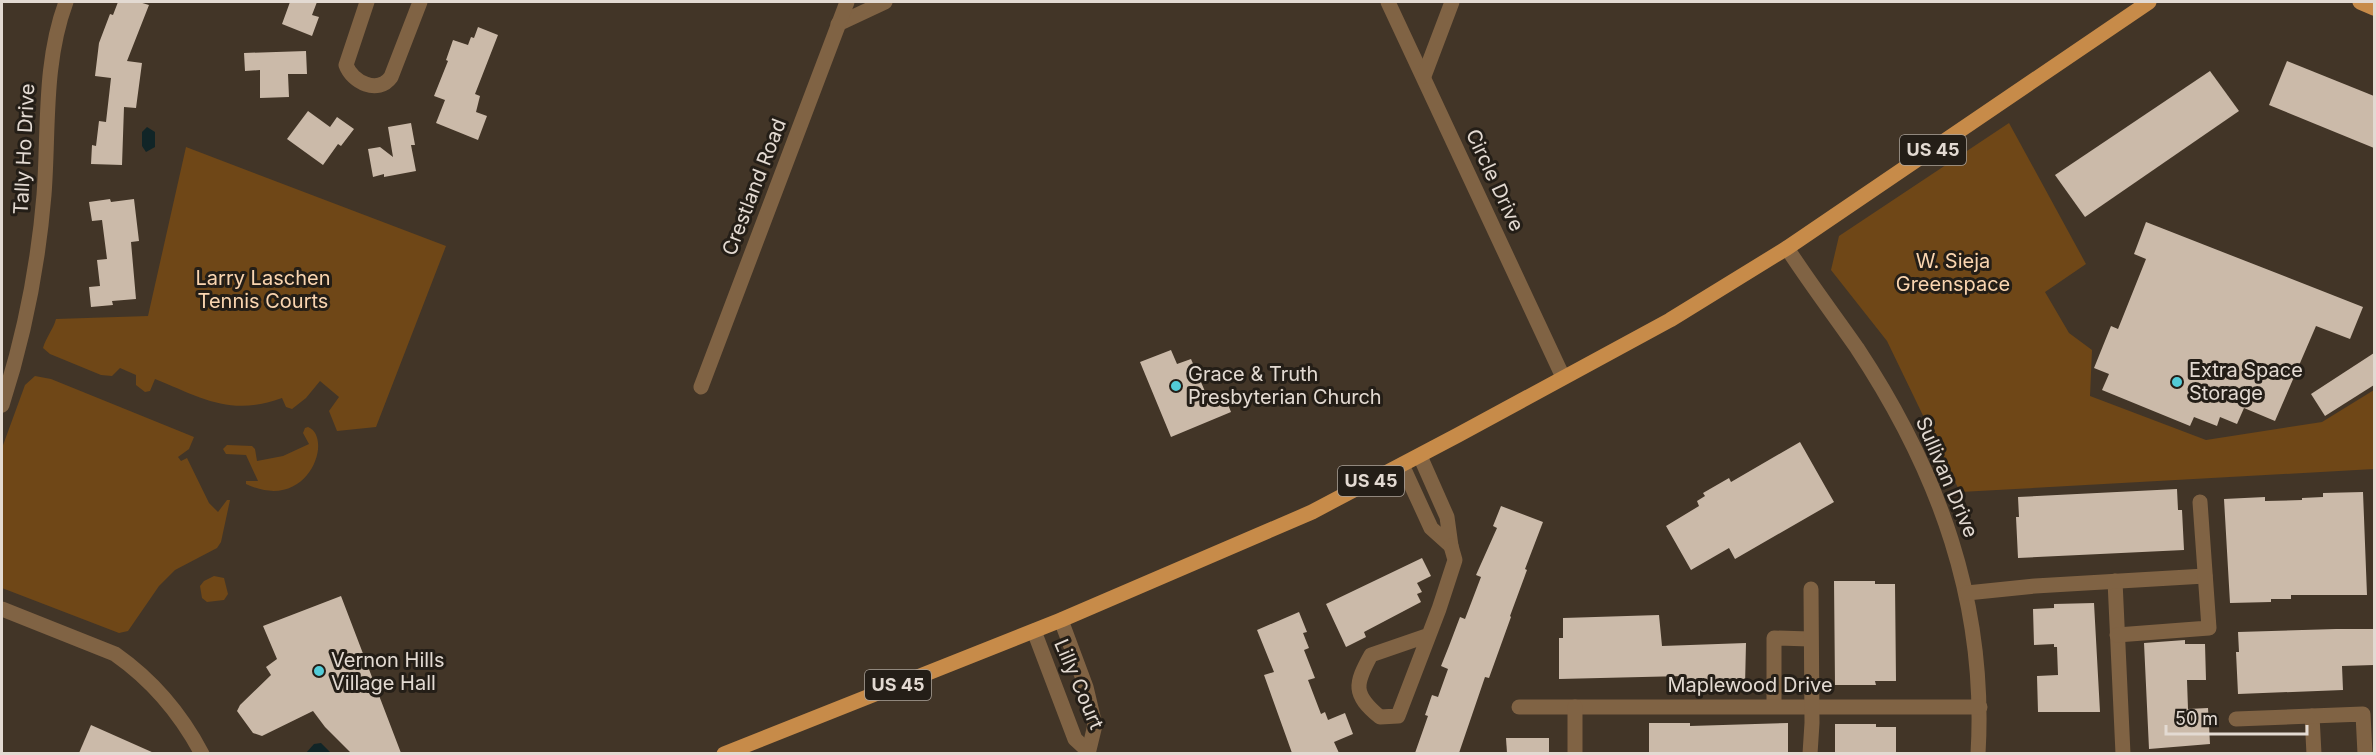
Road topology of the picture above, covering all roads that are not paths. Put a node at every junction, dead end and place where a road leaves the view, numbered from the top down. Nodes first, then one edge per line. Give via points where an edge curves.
1 (66, 2) edge
2 (367, 2) edge
3 (420, 2) edge
4 (847, 2) edge
5 (885, 2) edge
6 (1388, 2) edge
7 (1452, 2) edge
8 (2149, 2) edge
9 (2360, 2) edge
10 (2374, 8) edge
11 (838, 24) junction
12 (1424, 76) junction
13 (1787, 248) junction
14 (1563, 377) junction
15 (701, 387) dead end
16 (2, 405) edge
17 (1420, 456) junction
18 (1402, 465) junction
19 (2200, 502) dead end
20 (1451, 546) junction
21 (2205, 576) junction
22 (2115, 581) junction
23 (1811, 589) dead end
24 (1967, 593) junction
25 (2, 609) edge
26 (1061, 620) junction
27 (1034, 631) junction
28 (1429, 634) junction
29 (2117, 635) junction
30 (1810, 639) junction
31 (1575, 706) junction
32 (1774, 706) junction
33 (1810, 706) junction
34 (1519, 707) dead end
35 (1980, 707) junction
36 (2312, 716) junction
37 (2236, 719) dead end
38 (1088, 752) edge
39 (202, 753) edge
40 (724, 753) edge
41 (1575, 753) edge
42 (1810, 753) edge
43 (1978, 753) edge
44 (2123, 753) edge
45 (2314, 753) edge
46 (2365, 753) edge

1 - 16 street, Tally Ho Drive via 54,38 46,99 44,194 37,264 24,331
2 - 3 street via 346,65 349,74 358,80 380,86 391,77
4 - 11 street, Crestland Road
5 - 11 street
6 - 12 street, Circle Drive
7 - 12 street
8 - 13 main road, US 45
9 - 10 main road
11 - 15 street, Crestland Road
12 - 14 street, Circle Drive
13 - 14 main road, US 45 via 1671,320
13 - 24 street, Sullivan Drive via 1899,417 1943,511
14 - 17 main road, US 45
17 - 18 main road, US 45
17 - 20 street via 1447,517
18 - 20 street via 1431,528
18 - 26 main road, US 45 via 1312,512
19 - 21 street
20 - 28 street via 1455,560
21 - 22 street
21 - 29 street via 2209,628
22 - 24 street
22 - 29 street
23 - 30 street
24 - 35 street, Sullivan Drive
25 - 39 street via 115,654 128,663 154,686 184,722
26 - 27 main road, US 45
26 - 38 street, Lilly Court via 1086,687 1095,725
27 - 38 street, Lilly Court via 1075,739
27 - 40 main road, US 45
28 - 28 street via 1398,716 1380,717 1362,703 1358,679 1371,655
29 - 44 street
30 - 32 street via 1774,638
30 - 33 street
31 - 32 street, Maplewood Drive
31 - 34 street, Maplewood Drive
31 - 41 street
32 - 33 street, Maplewood Drive
33 - 35 street, Maplewood Drive
33 - 42 street
35 - 43 street, Sullivan Drive
36 - 37 street
36 - 45 street
36 - 46 street via 2363,714

